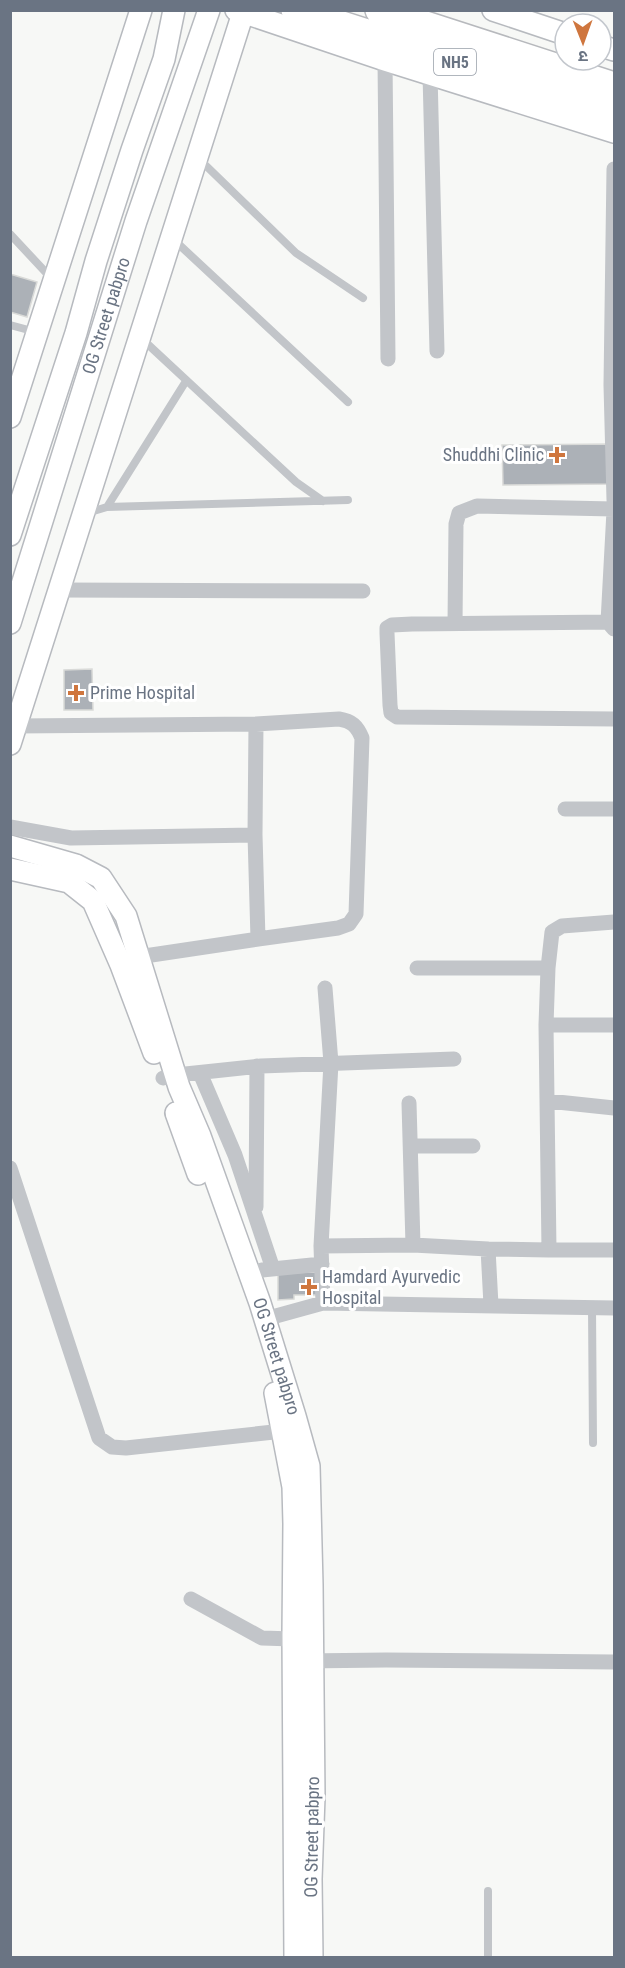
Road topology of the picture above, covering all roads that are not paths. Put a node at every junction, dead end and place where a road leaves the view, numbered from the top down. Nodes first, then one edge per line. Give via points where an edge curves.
1 (141, 10) edge
2 (150, 10) edge
3 (209, 10) edge
4 (295, 10) edge
5 (379, 10) edge
6 (493, 10) edge
7 (239, 12) edge
8 (174, 15) edge
9 (553, 30) edge
10 (385, 60) junction
11 (430, 74) junction
12 (615, 86) edge
13 (615, 112) edge
14 (615, 132) edge
15 (197, 157) junction
16 (615, 169) edge
17 (10, 234) edge
18 (171, 238) junction
19 (54, 282) junction
20 (363, 298) dead end
21 (10, 325) edge
22 (38, 332) junction
23 (140, 337) junction
24 (437, 351) dead end
25 (388, 359) dead end
26 (186, 381) junction
27 (613, 385) edge
28 (15, 390) edge
29 (348, 402) dead end
30 (10, 417) edge
31 (348, 500) dead end
32 (615, 500) edge
33 (323, 501) junction
34 (106, 507) junction
35 (615, 510) edge
36 (84, 514) junction
37 (10, 535) edge
38 (60, 590) junction
39 (363, 591) dead end
40 (10, 623) edge
41 (455, 624) junction
42 (612, 624) edge
43 (615, 719) edge
44 (256, 724) junction
45 (13, 735) edge
46 (565, 809) dead end
47 (615, 809) edge
48 (10, 827) edge
49 (255, 835) junction
50 (10, 846) edge
51 (10, 869) edge
52 (615, 922) edge
53 (258, 939) junction
54 (138, 957) junction
55 (417, 968) dead end
56 (548, 969) junction
57 (325, 988) dead end
58 (546, 1025) junction
59 (615, 1025) edge
60 (454, 1059) dead end
61 (331, 1063) junction
62 (257, 1066) junction
63 (200, 1073) junction
64 (170, 1076) junction
65 (548, 1101) junction
66 (409, 1102) dead end
67 (615, 1108) edge
68 (411, 1146) junction
69 (473, 1146) dead end
70 (10, 1168) edge
71 (256, 1219) junction
72 (413, 1245) junction
73 (321, 1246) junction
74 (488, 1249) junction
75 (549, 1250) junction
76 (615, 1250) edge
77 (322, 1264) junction
78 (273, 1269) junction
79 (248, 1272) junction
80 (323, 1303) junction
81 (490, 1305) junction
82 (592, 1308) junction
83 (615, 1308) edge
84 (265, 1319) junction
85 (283, 1431) junction
86 (593, 1443) dead end
87 (191, 1599) dead end
88 (293, 1639) junction
89 (303, 1661) junction
90 (615, 1662) edge
91 (488, 1891) dead end
92 (295, 1958) edge
93 (312, 1958) edge
94 (488, 1958) edge

1 - 19 street
2 - 8 street
3 - 40 street, OG Street pabpro via 136,220
4 - 13 highway, NH5
5 - 12 highway, NH5
6 - 9 street
7 - 10 street
7 - 15 street
8 - 37 street, OG Street pabpro via 164,59
10 - 11 street
10 - 25 street
11 - 14 street
11 - 24 street
15 - 18 street
15 - 20 lane via 296,253
16 - 27 street
17 - 19 lane
18 - 23 street
18 - 29 lane
19 - 22 street
21 - 22 lane
22 - 28 street
23 - 26 lane
23 - 36 street
26 - 33 lane
26 - 34 lane
27 - 32 street
28 - 30 street
31 - 33 lane
33 - 34 lane
34 - 36 lane
35 - 41 street via 477,506 459,513
35 - 42 street
36 - 38 street
38 - 39 street
38 - 45 street
41 - 42 street
41 - 43 street via 387,628 391,713 403,718
44 - 45 street
44 - 49 street
44 - 53 street via 339,718 350,721 362,738 356,914 349,924 338,928
46 - 47 street
48 - 49 street via 71,838
49 - 53 street
50 - 54 street, OG Street pabpro via 76,865 100,878 126,916
51 - 64 street, OG Street pabpro via 69,882 93,901
52 - 56 street via 556,928 552,932
53 - 54 street
54 - 64 street, OG Street pabpro
55 - 56 street
56 - 58 street
57 - 61 street
58 - 59 street
58 - 65 street
60 - 61 street
61 - 62 street
61 - 73 street
62 - 63 street
62 - 71 street
63 - 64 street
63 - 71 street via 235,1155
64 - 79 street, OG Street pabpro
64 - 85 street, OG Street pabpro via 277,1398
65 - 67 street
65 - 75 street
66 - 68 street
68 - 69 street
68 - 72 street
70 - 85 street via 99,1438 112,1447 134,1448
71 - 78 street
72 - 73 street
72 - 74 street
73 - 77 street
74 - 75 street
74 - 81 street
75 - 76 street
77 - 78 street
77 - 80 street
78 - 79 street
79 - 84 street, OG Street pabpro
80 - 81 street
80 - 84 street
81 - 82 street
82 - 83 street
82 - 86 lane
84 - 89 street, OG Street pabpro via 309,1466
85 - 88 street, OG Street pabpro via 293,1487
87 - 88 street via 262,1638
88 - 89 street, OG Street pabpro
89 - 90 street
89 - 92 street, OG Street pabpro
89 - 93 street, OG Street pabpro via 314,1797
91 - 94 lane

